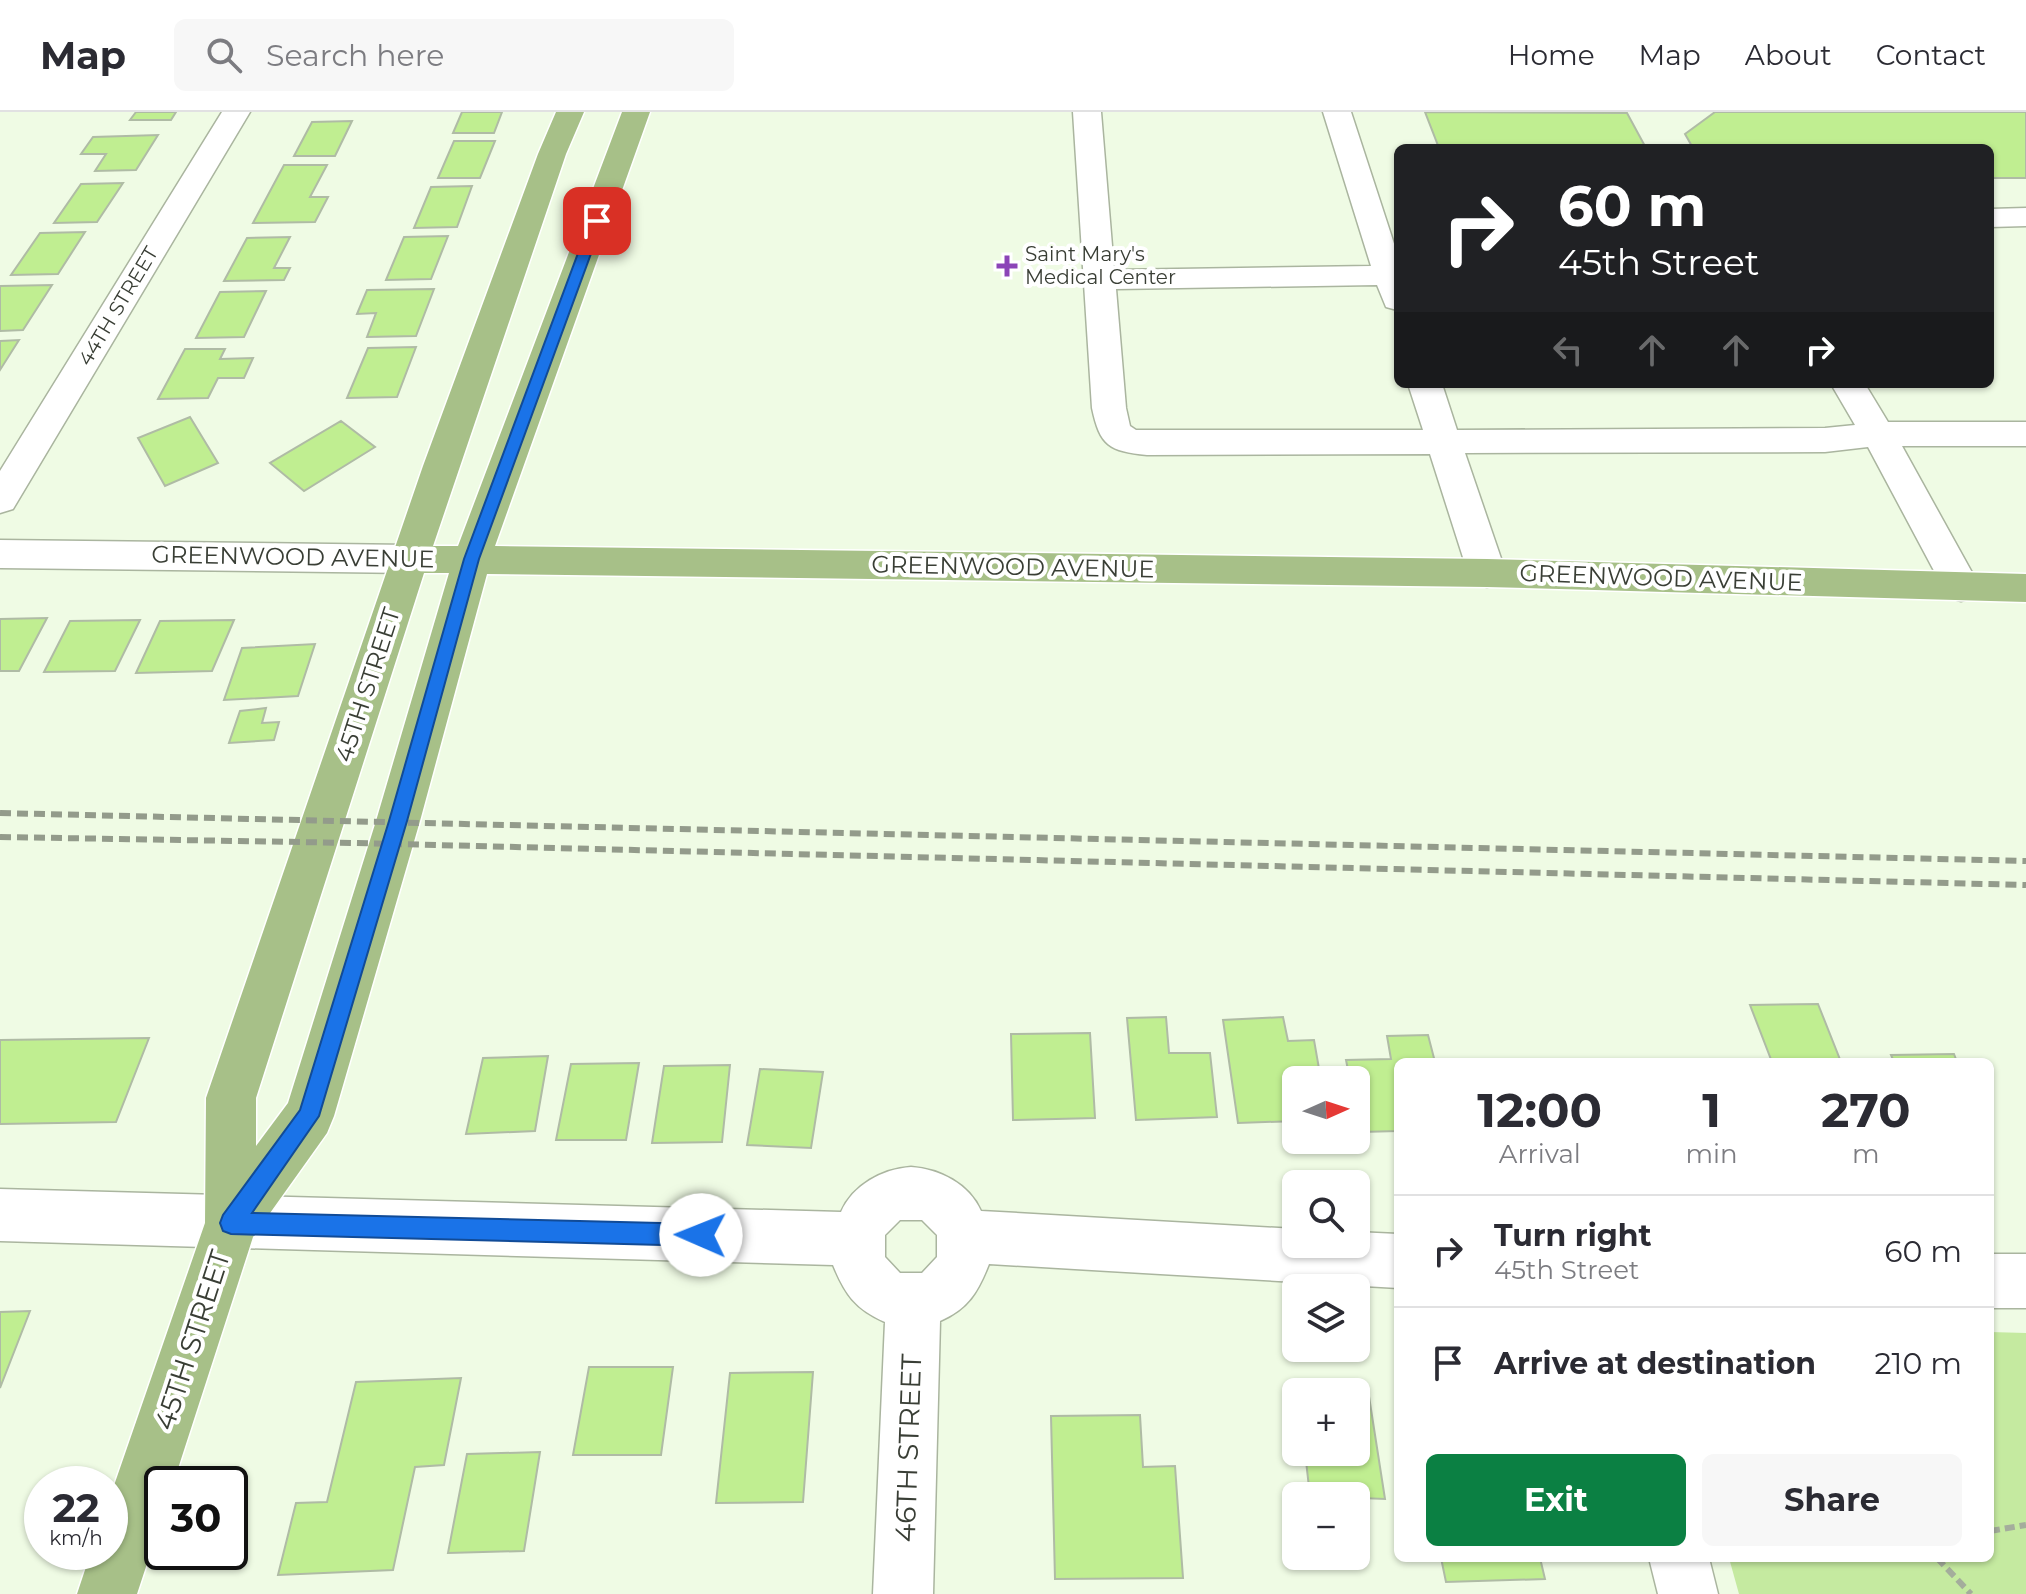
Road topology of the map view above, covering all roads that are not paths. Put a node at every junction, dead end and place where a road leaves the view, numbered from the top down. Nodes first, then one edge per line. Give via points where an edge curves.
1 (236, 112) edge
2 (570, 112) edge
3 (636, 112) edge
4 (1087, 112) edge
5 (1337, 112) edge
6 (2026, 217) edge
7 (1994, 218) edge
8 (1100, 280) junction
9 (1394, 281) edge
10 (1394, 284) edge
11 (1426, 388) edge
12 (1850, 388) edge
13 (1878, 434) junction
14 (2026, 434) edge
15 (1444, 443) junction
16 (0, 500) edge
17 (0, 554) edge
18 (410, 559) junction
19 (472, 559) junction
20 (1487, 573) junction
21 (1961, 587) junction
22 (2026, 588) edge
23 (0, 1215) edge
24 (231, 1223) junction
25 (964, 1236) junction
26 (859, 1239) junction
27 (1394, 1261) edge
28 (1994, 1281) edge
29 (2026, 1281) edge
30 (913, 1302) junction
31 (1680, 1562) edge
32 (107, 1594) edge
33 (903, 1594) edge
34 (1688, 1594) edge

1 - 16 street, 44TH STREET
2 - 18 main road, 45TH STREET
3 - 19 main road, 45TH STREET
4 - 8 street
5 - 9 street
6 - 7 street
8 - 10 street
8 - 15 street via 1109,408 1114,432 1128,441
11 - 15 street
12 - 13 street
13 - 14 street
13 - 15 street via 1825,440
13 - 21 street
15 - 20 street
17 - 18 street, GREENWOOD AVENUE
18 - 19 main road, GREENWOOD AVENUE
18 - 24 main road, 45TH STREET via 231,1098
19 - 20 main road, GREENWOOD AVENUE
19 - 24 main road, 45TH STREET via 309,1116
20 - 21 main road, GREENWOOD AVENUE
21 - 22 main road, GREENWOOD AVENUE
23 - 24 street
24 - 26 street
24 - 32 main road, 45TH STREET
25 - 26 street via 948,1206 920,1191 888,1197 865,1222
25 - 27 street
25 - 30 street via 961,1263 946,1287
26 - 30 street via 858,1255 871,1285 897,1301
28 - 29 street
30 - 33 street, 46TH STREET
31 - 34 street

